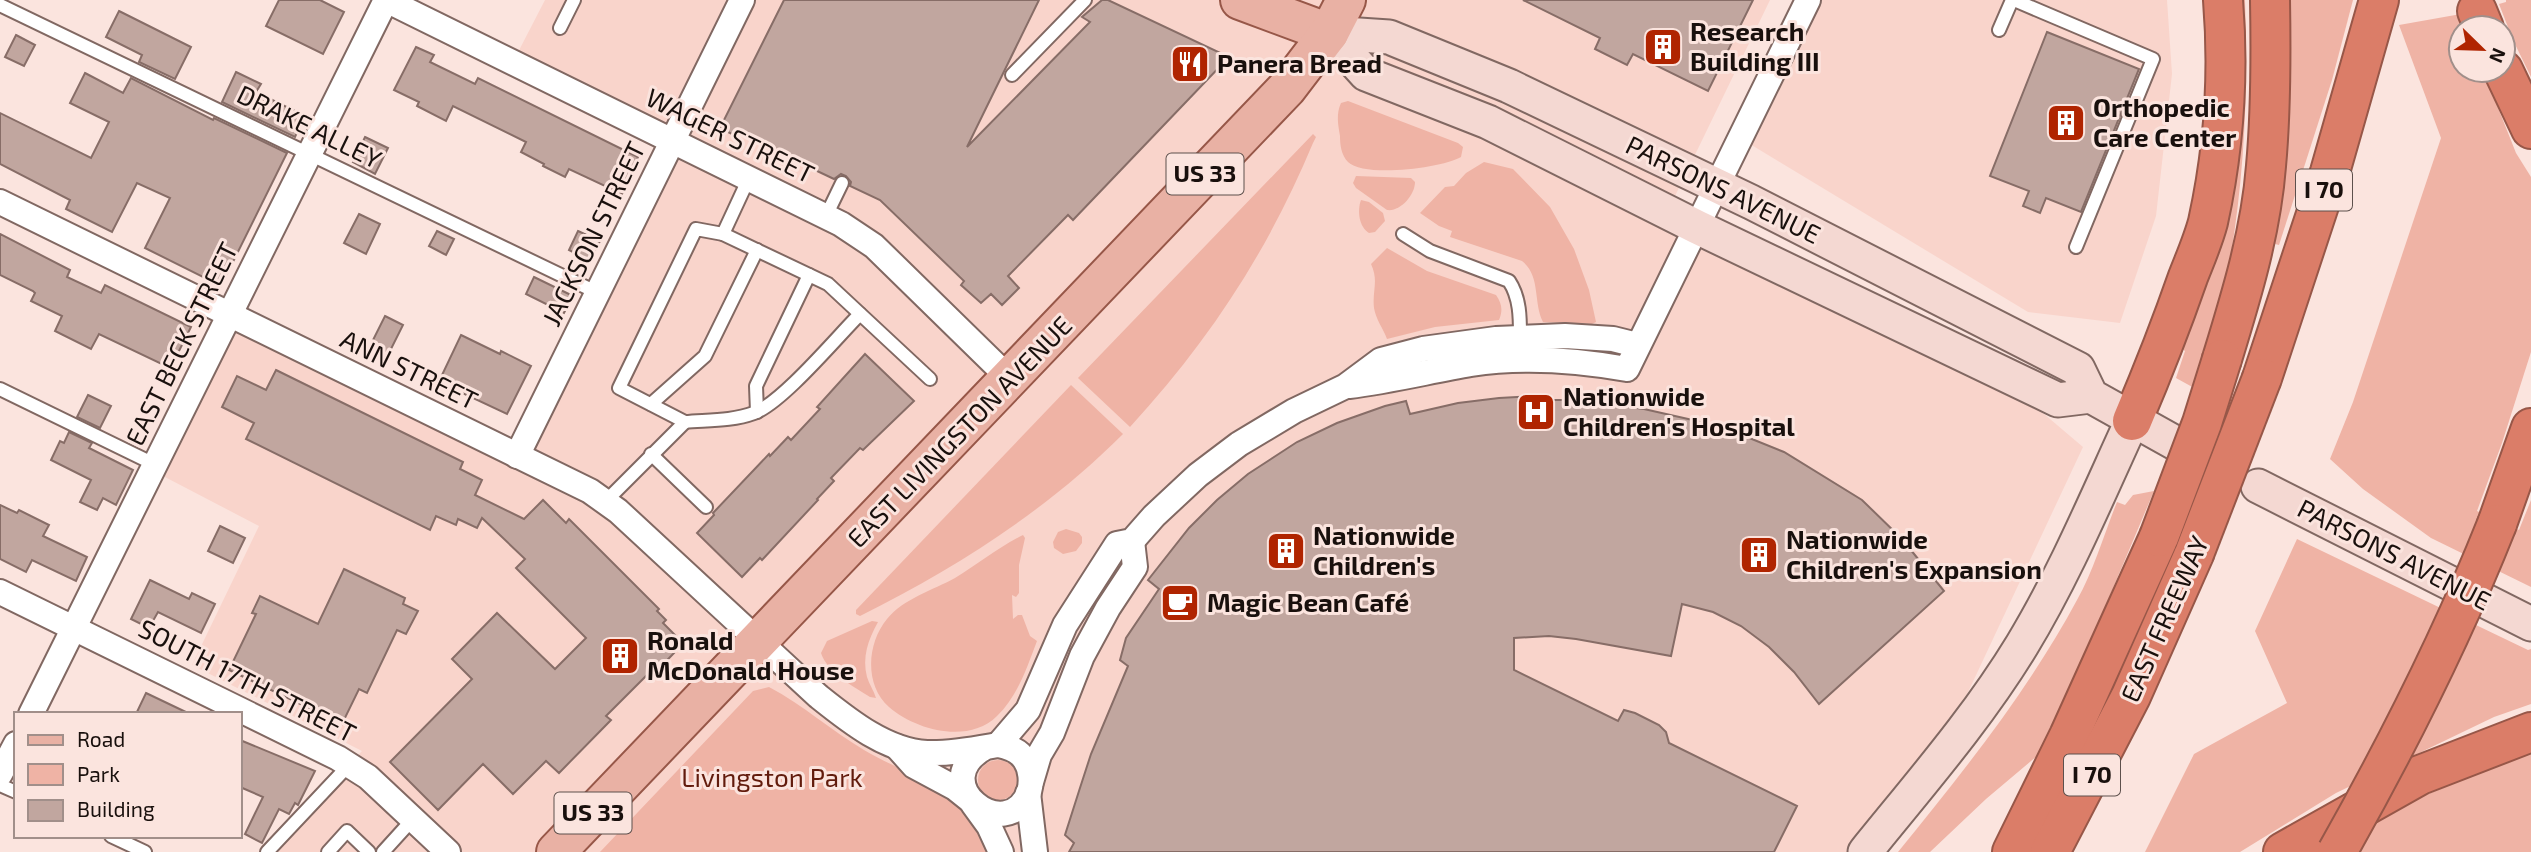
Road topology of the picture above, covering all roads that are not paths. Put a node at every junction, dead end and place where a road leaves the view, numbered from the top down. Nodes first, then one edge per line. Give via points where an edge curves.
1 (386, 0) edge
2 (574, 0) edge
3 (742, 0) edge
4 (1084, 0) edge
5 (1240, 0) edge
6 (1346, 0) edge
7 (1808, 0) edge
8 (2013, 0) edge
9 (2223, 0) edge
10 (2270, 0) edge
11 (2379, 0) edge
12 (0, 5) edge
13 (560, 28) dead end
14 (1999, 30) dead end
15 (1329, 33) junction
16 (1012, 75) dead end
17 (2510, 84) edge
18 (2531, 130) edge
19 (673, 141) junction
20 (311, 153) junction
21 (749, 178) junction
22 (842, 183) dead end
23 (1718, 185) junction
24 (0, 202) edge
25 (826, 216) junction
26 (1697, 227) junction
27 (723, 234) junction
28 (1403, 234) dead end
29 (2076, 247) dead end
30 (757, 250) junction
31 (808, 275) junction
32 (598, 293) junction
33 (860, 314) junction
34 (230, 315) junction
35 (1637, 345) junction
36 (1520, 349) junction
37 (930, 379) dead end
38 (1010, 379) junction
39 (0, 389) edge
40 (2091, 396) junction
41 (651, 404) junction
42 (757, 412) junction
43 (2132, 421) junction
44 (685, 422) junction
45 (2531, 428) edge
46 (2177, 444) dead end
47 (651, 454) junction
48 (517, 456) junction
49 (156, 465) junction
50 (2258, 486) dead end
51 (606, 501) junction
52 (706, 507) dead end
53 (1132, 541) junction
54 (0, 592) edge
55 (2531, 624) edge
56 (74, 628) junction
57 (759, 641) junction
58 (32, 712) edge
59 (2531, 732) edge
60 (992, 746) junction
61 (896, 747) junction
62 (14, 748) edge
63 (349, 765) junction
64 (0, 775) edge
65 (1030, 787) junction
66 (972, 802) junction
67 (413, 819) junction
68 (115, 838) edge
69 (145, 852) edge
70 (267, 852) edge
71 (328, 852) edge
72 (369, 852) edge
73 (383, 852) edge
74 (448, 852) edge
75 (556, 852) edge
76 (1000, 852) edge
77 (1035, 852) edge
78 (1865, 852) edge
79 (2012, 852) edge
80 (2050, 852) edge
81 (2283, 852) edge
82 (2337, 852) edge

1 - 19 street, WAGER STREET
1 - 20 street, EAST BECK STREET
2 - 13 lane
3 - 19 street, JACKSON STREET
4 - 16 lane
5 - 15 main road, PARSONS AVENUE
6 - 15 main road, EAST LIVINGSTON AVENUE / US 33
7 - 23 street
8 - 14 lane
8 - 29 lane via 2154,59
9 - 43 highway via 2225,99 2207,225
10 - 79 highway, bridge via 2266,167 2241,298 2202,423 2159,537
11 - 80 highway, EAST FREEWAY / I 70, bridge via 2330,172 2262,378 2194,554 2131,696
12 - 20 lane, DRAKE ALLEY
15 - 23 street, PARSONS AVENUE via 1389,37 1509,86
15 - 26 street, PARSONS AVENUE via 1366,74 1488,122
15 - 38 main road, EAST LIVINGSTON AVENUE / US 33 via 1287,88
17 - 18 highway
19 - 21 street, WAGER STREET
19 - 32 street, JACKSON STREET
20 - 32 lane, DRAKE ALLEY
20 - 34 street, EAST BECK STREET
21 - 25 street, WAGER STREET
21 - 27 lane
22 - 25 lane
23 - 26 street
23 - 40 street, PARSONS AVENUE via 2078,369
24 - 34 street, ANN STREET
25 - 38 street, WAGER STREET via 874,246
26 - 35 street
26 - 40 street, PARSONS AVENUE via 2059,400
27 - 30 lane
27 - 41 lane via 696,229 619,388
28 - 36 lane via 1430,251 1509,281 1519,307
30 - 31 lane
30 - 41 lane via 705,356
31 - 33 lane via 828,284
31 - 42 lane via 756,386
32 - 48 street, JACKSON STREET
33 - 37 lane
33 - 42 lane via 777,398
34 - 48 street, ANN STREET
34 - 49 street, EAST BECK STREET
35 - 36 street via 1565,336
35 - 36 street via 1627,369
36 - 53 street via 1496,339 1381,360 1346,386 1239,444 1198,475
38 - 57 main road, EAST LIVINGSTON AVENUE / US 33
39 - 49 lane
40 - 43 street, PARSONS AVENUE
41 - 44 lane
42 - 44 lane
43 - 46 street, PARSONS AVENUE
43 - 78 street via 2058,581 2021,646 1986,700
44 - 47 lane
45 - 82 highway, bridge via 2455,622
47 - 51 lane
47 - 52 lane
48 - 51 street, ANN STREET
49 - 56 street, EAST BECK STREET
50 - 55 street, PARSONS AVENUE
51 - 57 street, ANN STREET
53 - 60 street via 1117,544 1093,579 1065,625 1028,710
53 - 65 street via 1135,568 1082,656
54 - 56 street, SOUTH 17TH STREET
56 - 58 street, EAST BECK STREET
56 - 63 street, SOUTH 17TH STREET
57 - 61 street, ANN STREET via 843,716
57 - 75 main road, EAST LIVINGSTON AVENUE / US 33
59 - 81 highway via 2420,775
60 - 61 street via 926,753
60 - 65 street via 1019,753 1026,761
60 - 66 street via 976,752 964,772 963,783
61 - 66 street via 914,766
62 - 64 street
63 - 67 street, SOUTH 17TH STREET
63 - 70 lane
65 - 66 street via 1023,802 1004,813 982,810
65 - 77 street
66 - 76 street
67 - 73 lane
67 - 74 street, SOUTH 17TH STREET
68 - 69 lane
71 - 72 lane via 347,831

